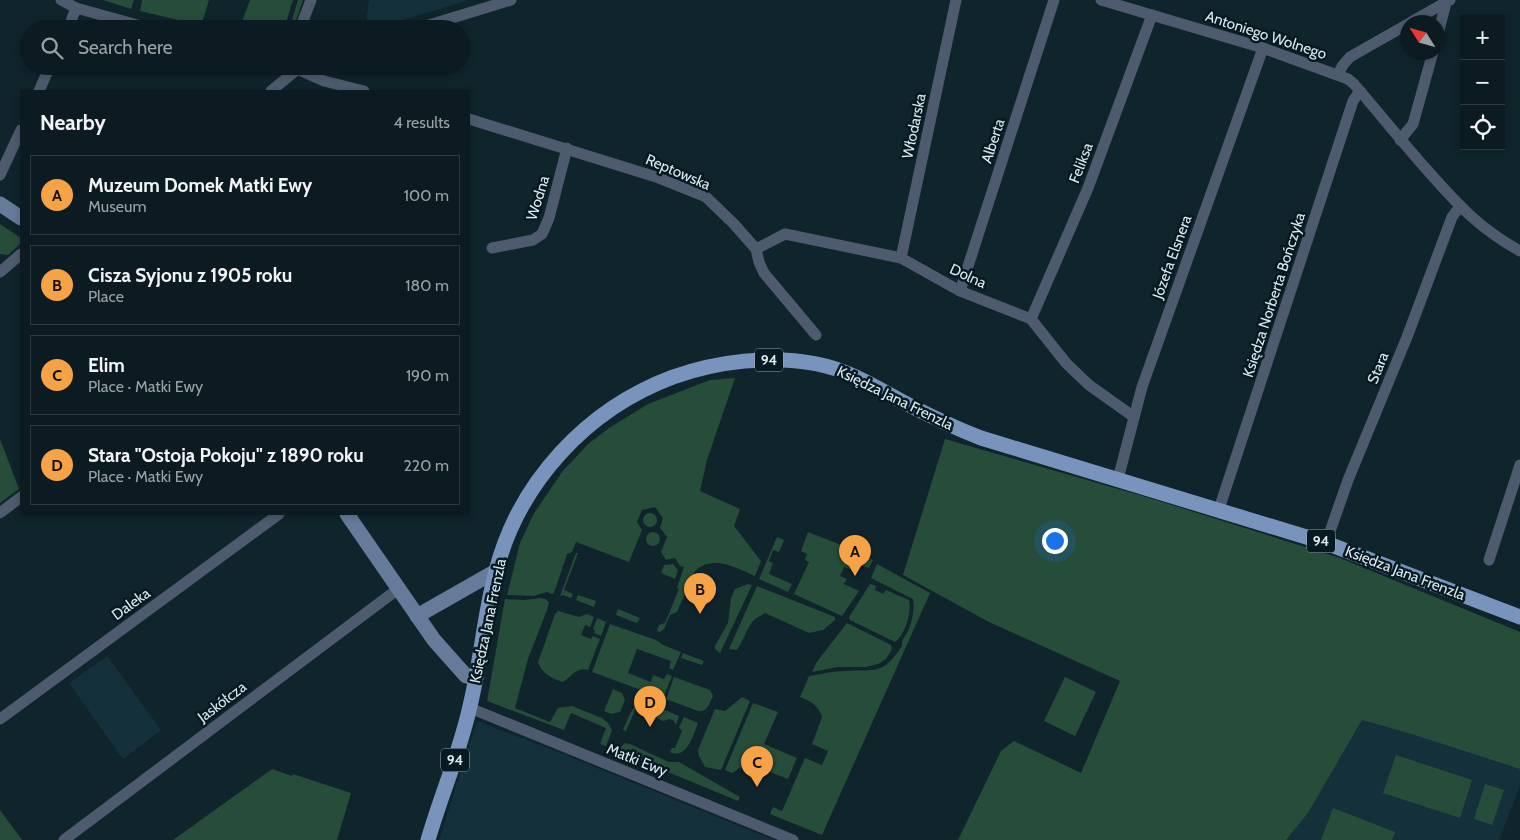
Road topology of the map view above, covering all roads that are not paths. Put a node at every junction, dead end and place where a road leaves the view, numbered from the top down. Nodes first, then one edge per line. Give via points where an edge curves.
1 (61, 0) edge
2 (311, 0) edge
3 (511, 0) edge
4 (956, 0) edge
5 (1054, 0) edge
6 (1101, 0) edge
7 (1448, 1) edge
8 (76, 8) junction
9 (1152, 15) junction
10 (1423, 15) edge
11 (1444, 15) edge
12 (71, 20) edge
13 (119, 20) edge
14 (303, 20) edge
15 (445, 20) edge
16 (1400, 29) edge
17 (1263, 48) junction
18 (1430, 60) edge
19 (1338, 74) junction
20 (46, 75) edge
21 (287, 75) edge
22 (312, 75) edge
23 (39, 90) edge
24 (272, 90) edge
25 (360, 90) edge
26 (1361, 92) junction
27 (470, 119) edge
28 (20, 132) edge
29 (1400, 140) junction
30 (567, 148) junction
31 (0, 175) edge
32 (0, 204) edge
33 (1461, 208) junction
34 (20, 217) edge
35 (492, 248) dead end
36 (756, 249) junction
37 (1520, 251) edge
38 (20, 255) edge
39 (901, 258) junction
40 (0, 272) edge
41 (960, 291) junction
42 (1031, 319) junction
43 (816, 335) dead end
44 (1134, 417) junction
45 (1520, 465) edge
46 (1118, 479) junction
47 (20, 498) edge
48 (1219, 509) junction
49 (0, 513) edge
50 (278, 515) edge
51 (348, 515) edge
52 (1326, 543) junction
53 (1489, 560) dead end
54 (496, 571) junction
55 (398, 589) junction
56 (417, 616) junction
57 (1520, 617) edge
58 (476, 678) junction
59 (470, 708) junction
60 (0, 719) edge
61 (64, 840) edge
62 (428, 840) edge
63 (793, 840) edge

1 - 8 street
2 - 14 street
3 - 15 street
4 - 39 street, Włodarska
5 - 41 street, Alberta
6 - 9 street, Antoniego Wolnego
7 - 10 street
7 - 11 street
8 - 12 street
8 - 13 street
9 - 17 street, Antoniego Wolnego
9 - 42 street, Feliksa via 1088,188
16 - 19 street, Antoniego Wolnego via 1350,57
17 - 19 street, Antoniego Wolnego
17 - 44 street, Józefa Elsnera
18 - 29 street via 1413,124
19 - 26 street
20 - 23 street
21 - 24 street
22 - 25 street
26 - 29 street
26 - 48 street, Księdza Norberta Bończyka via 1353,100
27 - 30 street, Reptowska
28 - 31 street
29 - 33 street
30 - 35 street, Wodna via 542,234 533,240
30 - 36 street, Reptowska via 656,177 706,198
32 - 34 street
33 - 37 street
33 - 52 street, Stara via 1452,217
36 - 39 street, Dolna via 785,234
36 - 43 street, Reptowska via 764,273
38 - 40 street
39 - 41 street, Dolna
41 - 42 street, Dolna
42 - 44 street, Dolna via 1089,385
44 - 46 street, Józefa Elsnera
45 - 53 street
46 - 48 main road, Księdza Jana Frenzla / 94
46 - 54 main road, Księdza Jana Frenzla / 94 via 966,432 853,375 817,364 743,362 713,366 688,372 641,391 597,418 581,432 535,484 509,534
47 - 49 street
48 - 52 main road, Księdza Jana Frenzla / 94
50 - 60 street, Daleka
51 - 55 street
52 - 57 main road, Księdza Jana Frenzla / 94
54 - 56 street
54 - 58 main road, Księdza Jana Frenzla / 94
55 - 56 street
55 - 61 street, Jaskółcza
56 - 58 street via 466,676
58 - 59 main road, Księdza Jana Frenzla / 94
59 - 62 main road, Księdza Jana Frenzla / 94
59 - 63 street, Matki Ewy

